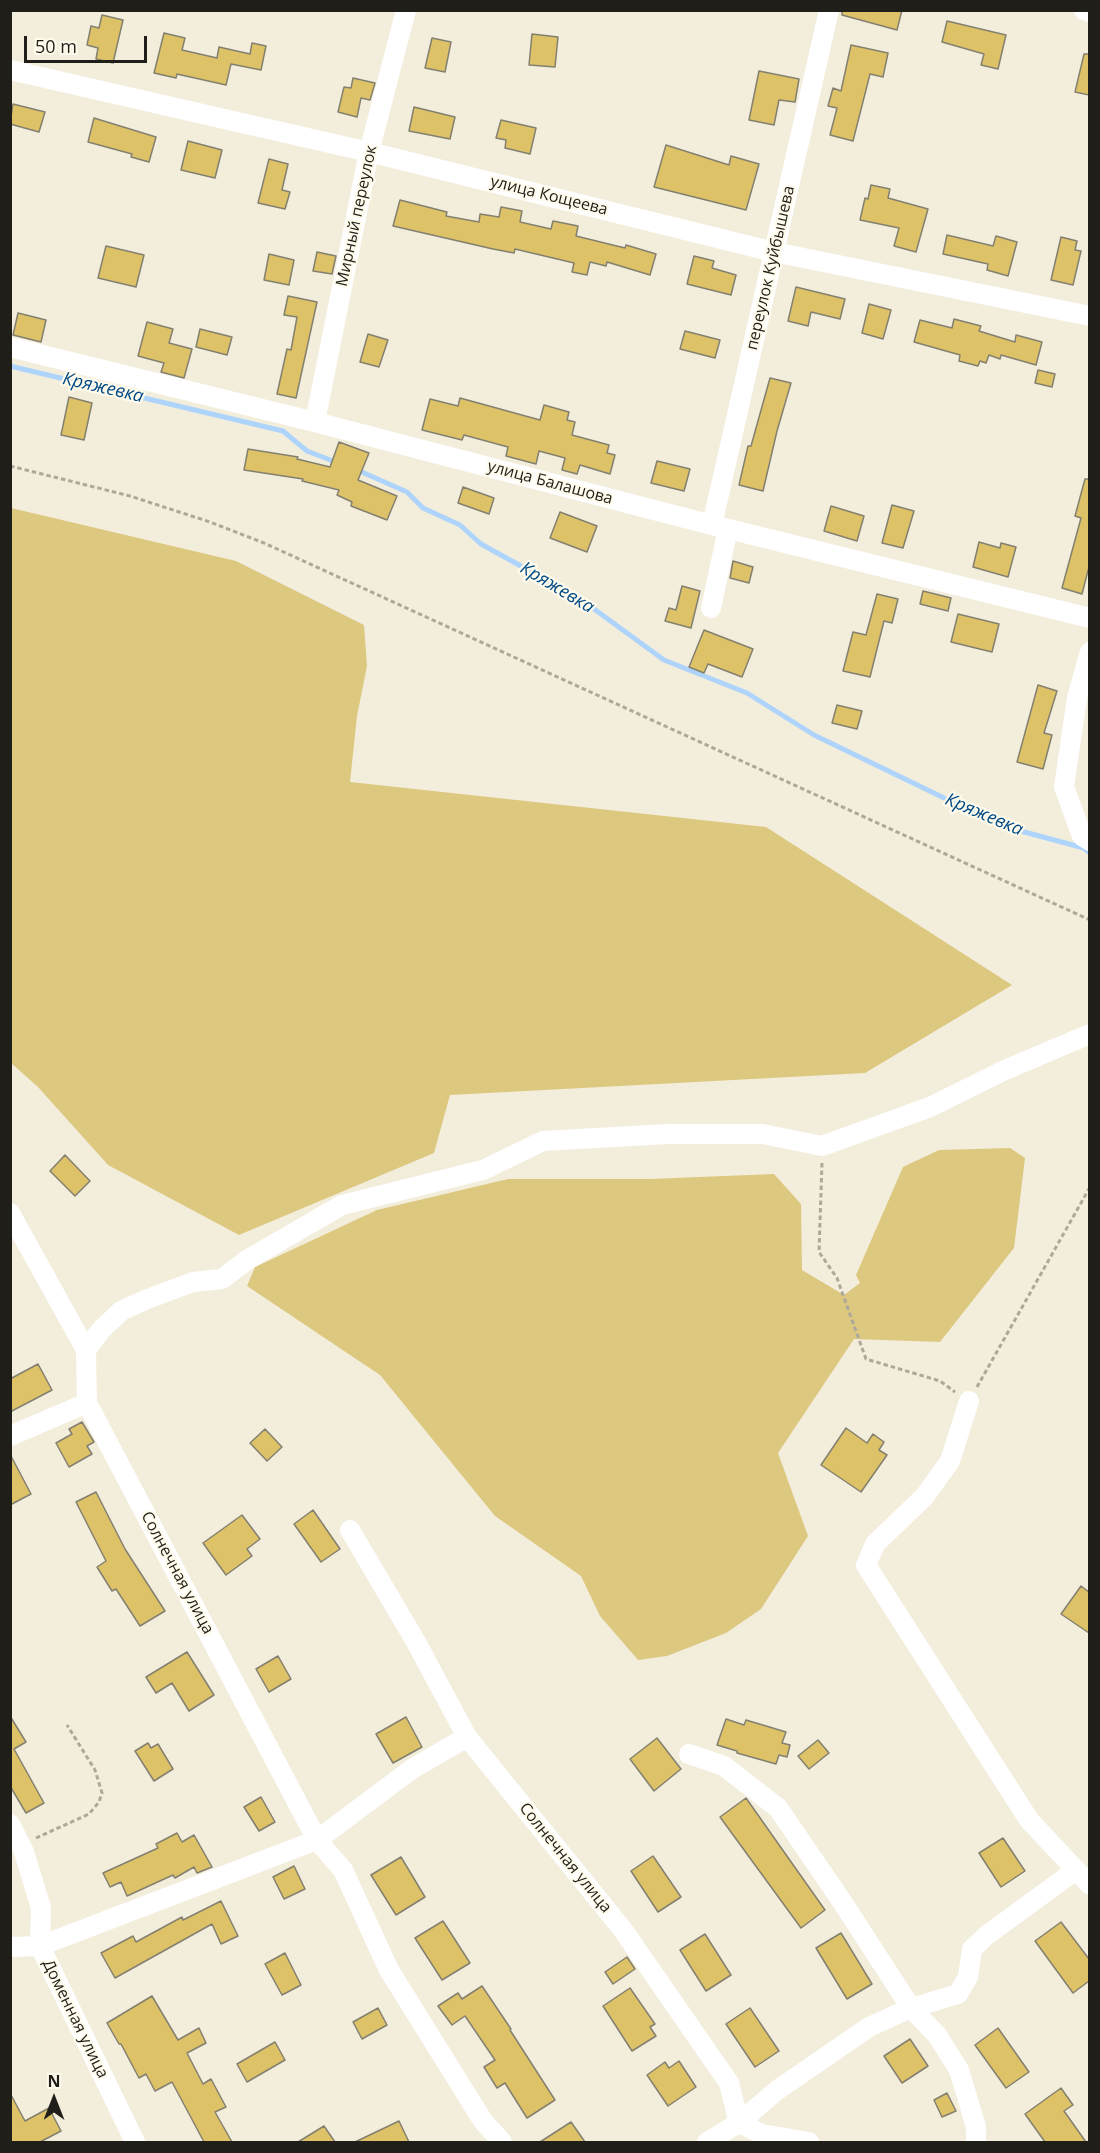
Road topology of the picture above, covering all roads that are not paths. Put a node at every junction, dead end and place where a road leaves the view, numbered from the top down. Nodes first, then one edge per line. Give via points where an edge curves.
1 (406, 10) edge
2 (829, 10) edge
3 (1084, 10) edge
4 (1089, 12) edge
5 (10, 70) edge
6 (369, 152) junction
7 (774, 252) junction
8 (1089, 316) edge
9 (10, 347) edge
10 (315, 422) junction
11 (720, 527) junction
12 (711, 608) dead end
13 (1089, 618) edge
14 (1089, 652) edge
15 (1089, 841) edge
16 (1089, 1034) edge
17 (10, 1213) edge
18 (86, 1350) junction
19 (969, 1401) road end
20 (87, 1402) junction
21 (10, 1436) edge
22 (350, 1530) dead end
23 (467, 1737) junction
24 (689, 1754) dead end
25 (10, 1824) edge
26 (317, 1840) junction
27 (1076, 1870) junction
28 (1089, 1885) edge
29 (40, 1946) junction
30 (10, 1947) edge
31 (911, 2008) junction
32 (739, 2123) junction
33 (717, 2141) edge
34 (135, 2142) edge
35 (502, 2142) edge
36 (809, 2142) edge
37 (976, 2142) edge

1 - 6 street, Мирный переулок
2 - 7 street, переулок Куйбышева
3 - 4 street
5 - 6 street, улица Кощеева
6 - 7 street, улица Кощеева
6 - 10 street, Мирный переулок
7 - 8 street, улица Кощеева
7 - 11 street, переулок Куйбышева
9 - 10 street, улица Балашова
10 - 11 street, улица Балашова
11 - 12 street, переулок Куйбышева
11 - 13 street, улица Балашова
14 - 15 street via 1077,698 1064,787 1082,836
16 - 18 street via 930,1107 822,1146 763,1134 669,1134 543,1142 483,1170 342,1205 246,1260 222,1280 193,1282 121,1311
17 - 18 street
18 - 20 street
19 - 27 street via 950,1461 925,1496 875,1544 867,1565 1029,1820
20 - 21 street
20 - 26 street, Солнечная улица
22 - 23 street, Солнечная улица
23 - 26 street via 412,1769
23 - 32 street, Солнечная улица via 623,1930 729,2084
24 - 31 street via 724,1766 778,1808
25 - 29 street, Доменная улица via 21,1845 41,1908
26 - 29 street
26 - 35 street, Солнечная улица via 343,1870 389,1970 483,2121
27 - 28 street
27 - 31 street via 972,1949 968,1977 958,1994
29 - 30 street
29 - 34 street, Доменная улица
31 - 32 street via 869,2027 776,2091
31 - 37 street via 937,2035 959,2070 976,2127
32 - 33 street
32 - 36 street via 762,2134

